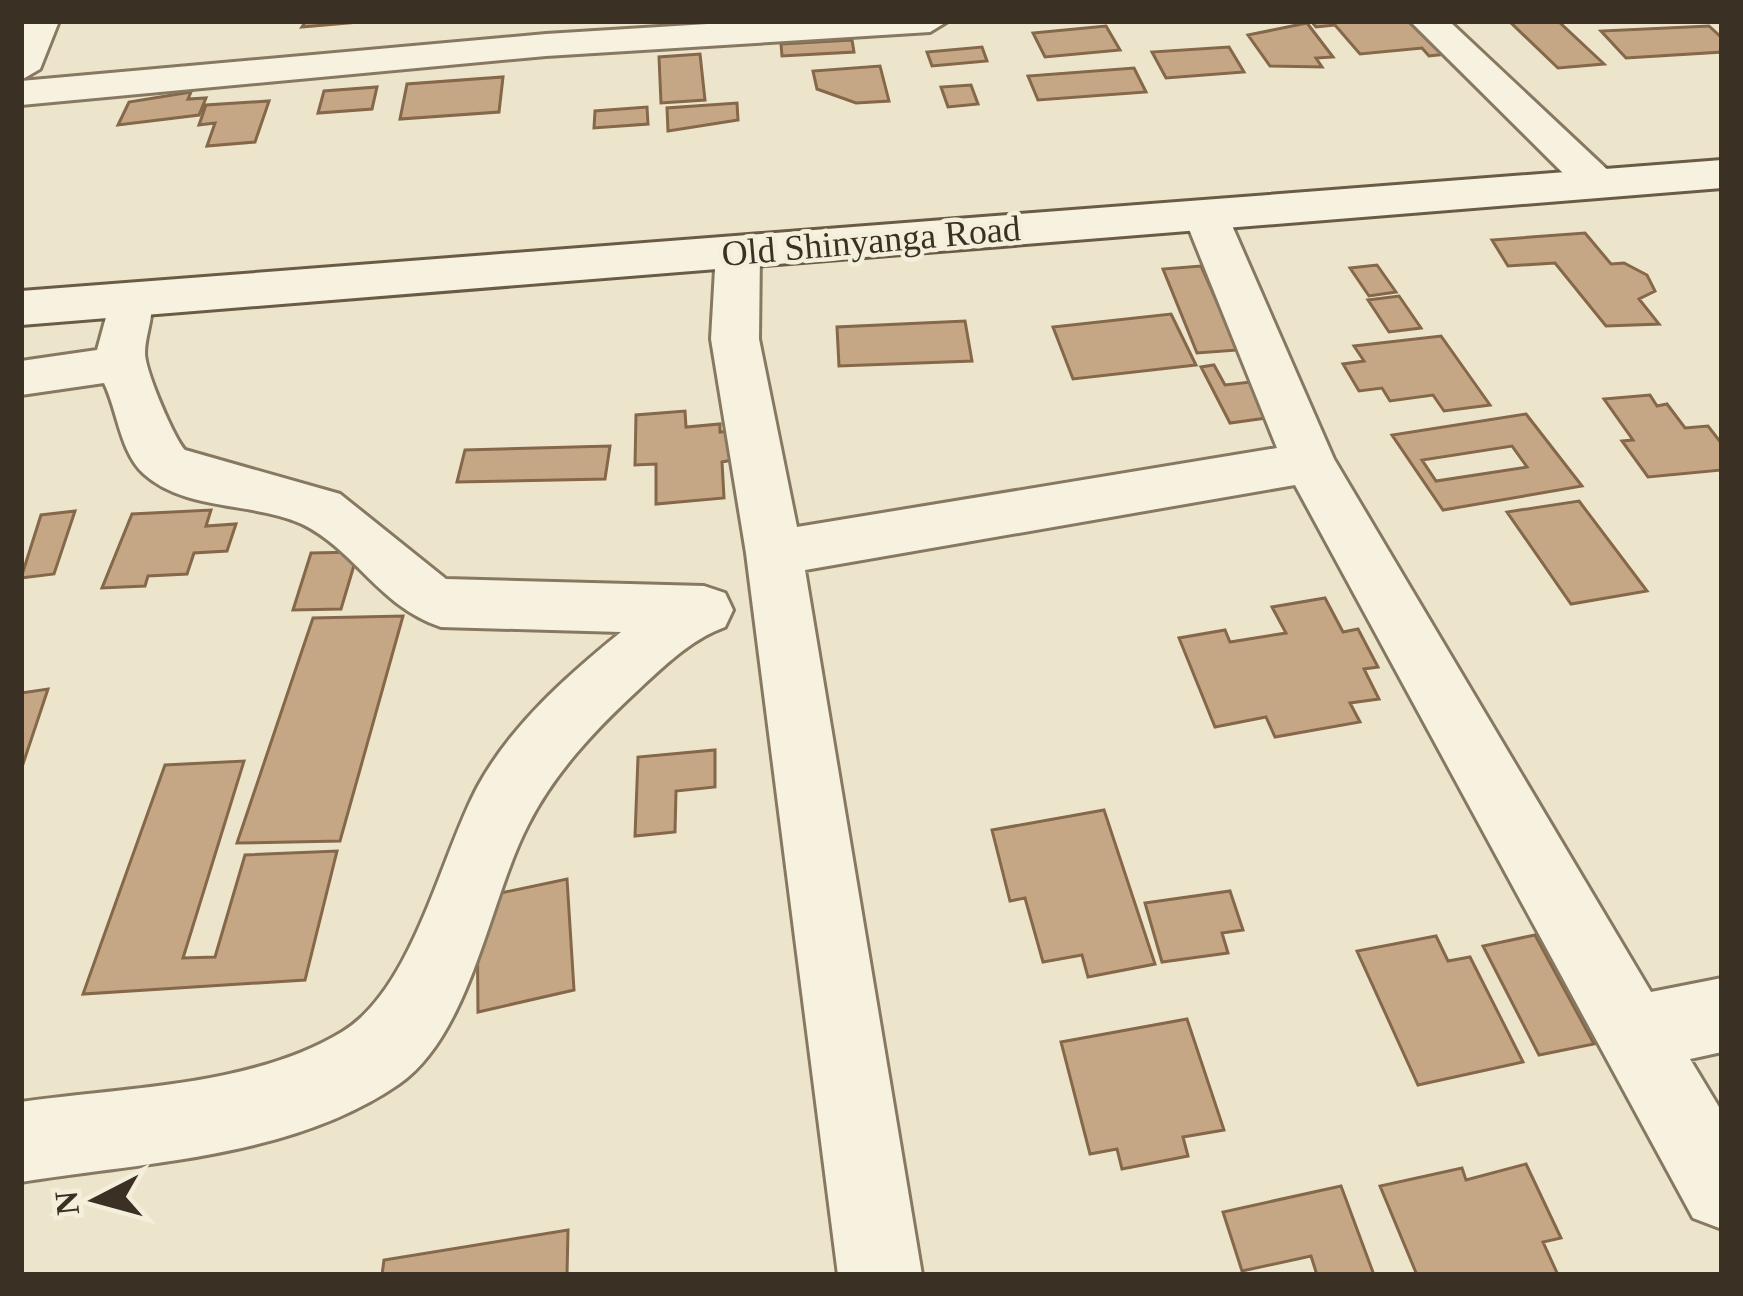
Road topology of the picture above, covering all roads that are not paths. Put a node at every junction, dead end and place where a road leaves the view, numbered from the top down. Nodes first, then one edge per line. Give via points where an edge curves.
1 (41, 21) edge
2 (930, 21) edge
3 (1428, 21) edge
4 (547, 33) edge
5 (21, 69) edge
6 (21, 93) edge
7 (1722, 174) edge
8 (1598, 184) junction
9 (1205, 214) junction
10 (738, 252) junction
11 (130, 299) junction
12 (21, 308) edge
13 (121, 363) junction
14 (21, 378) edge
15 (1310, 463) junction
16 (778, 579) junction
17 (692, 611) junction
18 (1722, 1015) edge
19 (1635, 1033) junction
20 (21, 1142) edge
21 (1722, 1189) edge
22 (880, 1275) edge

1 - 5 street
2 - 4 street
3 - 8 street
4 - 6 street
7 - 8 main road, Old Shinyanga Road
8 - 9 main road, Old Shinyanga Road
9 - 10 main road, Old Shinyanga Road
9 - 15 street
10 - 11 main road, Old Shinyanga Road
10 - 16 street via 735,339
11 - 12 main road, Old Shinyanga Road
11 - 13 street
13 - 14 street
13 - 17 street via 163,463 188,477 323,511 425,597 461,605
15 - 16 street
15 - 19 street
16 - 17 street
16 - 22 street
17 - 20 street via 626,662 520,775 429,977 377,1055 334,1078 236,1106
18 - 19 street
19 - 21 street

